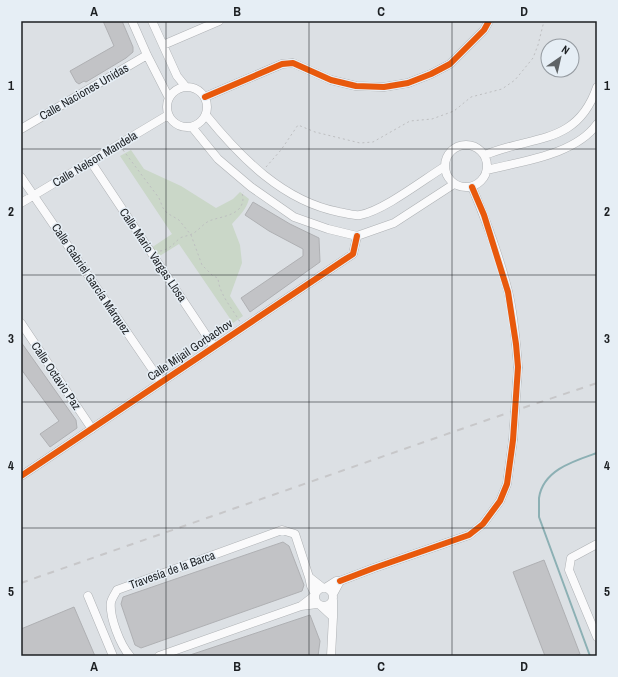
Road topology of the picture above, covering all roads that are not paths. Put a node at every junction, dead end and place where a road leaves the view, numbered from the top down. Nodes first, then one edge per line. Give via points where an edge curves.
1 (132, 21) edge
2 (152, 21) edge
3 (219, 21) edge
4 (489, 21) edge
5 (163, 45) junction
6 (147, 56) junction
7 (597, 86) edge
8 (186, 87) junction
9 (205, 97) junction
10 (169, 98) junction
11 (168, 115) junction
12 (206, 115) junction
13 (597, 124) edge
14 (192, 127) junction
15 (21, 129) edge
16 (484, 155) junction
17 (91, 162) junction
18 (444, 167) junction
19 (487, 170) junction
20 (21, 177) edge
21 (454, 184) junction
22 (472, 187) junction
23 (34, 196) junction
24 (21, 203) edge
25 (357, 236) junction
26 (21, 324) edge
27 (214, 347) junction
28 (162, 382) junction
29 (92, 429) junction
30 (22, 474) edge
31 (597, 544) edge
32 (309, 577) junction
33 (340, 581) junction
34 (324, 588) junction
35 (314, 595) junction
36 (88, 596) dead end
37 (333, 597) junction
38 (319, 605) junction
39 (301, 606) junction
40 (333, 617) junction
41 (597, 638) edge
42 (113, 656) edge
43 (130, 656) edge
44 (159, 656) edge
45 (331, 656) edge

1 - 6 street
2 - 5 street
3 - 5 street
4 - 9 street via 484,30 450,64 408,83 384,87 356,86 331,80 294,63 282,64
5 - 8 street via 177,76
6 - 10 street
6 - 15 street, Calle Naciones Unidas
7 - 16 street via 589,106 566,130
8 - 9 street via 197,89
8 - 10 street via 179,88
9 - 12 street via 208,109
10 - 11 street
11 - 14 street via 176,124 186,128
11 - 17 street, Calle Nelson Mandela
12 - 14 street via 198,125
12 - 18 street via 224,137 261,173 289,192 325,209 358,215 372,211
13 - 19 street via 567,148
14 - 25 street via 218,159 251,187 294,217
16 - 18 street via 474,146 460,145 448,154
16 - 19 street
17 - 23 street, Calle Nelson Mandela
17 - 27 street, Calle Mario Vargas Llosa
18 - 21 street via 449,180
19 - 22 street via 485,177
20 - 23 street, Calle Gabriel García Márquez
21 - 22 street
21 - 25 street via 394,222
22 - 33 street, bridge via 484,215 508,292 516,344 518,367 507,484 500,502 483,524 469,535
23 - 24 street, Calle Nelson Mandela
23 - 28 street, Calle Gabriel García Márquez
25 - 27 street, Calle Mijail Gorbachov via 353,254
26 - 29 street, Calle Octavio Paz
27 - 28 street, Calle Mijail Gorbachov
28 - 29 street, Calle Mijail Gorbachov
29 - 30 street, Calle Mijail Gorbachov
31 - 41 street via 571,558 569,570
32 - 34 street
32 - 35 street
32 - 43 street, Travesía de la Barca via 295,534 282,530 118,590 111,600 112,616 125,651
33 - 34 street
33 - 37 street
34 - 35 street via 317,590
34 - 37 street via 329,589
35 - 38 street
35 - 39 street
36 - 42 street
37 - 38 street via 329,605
37 - 40 street
38 - 39 street
38 - 40 street
39 - 44 street
40 - 45 street

